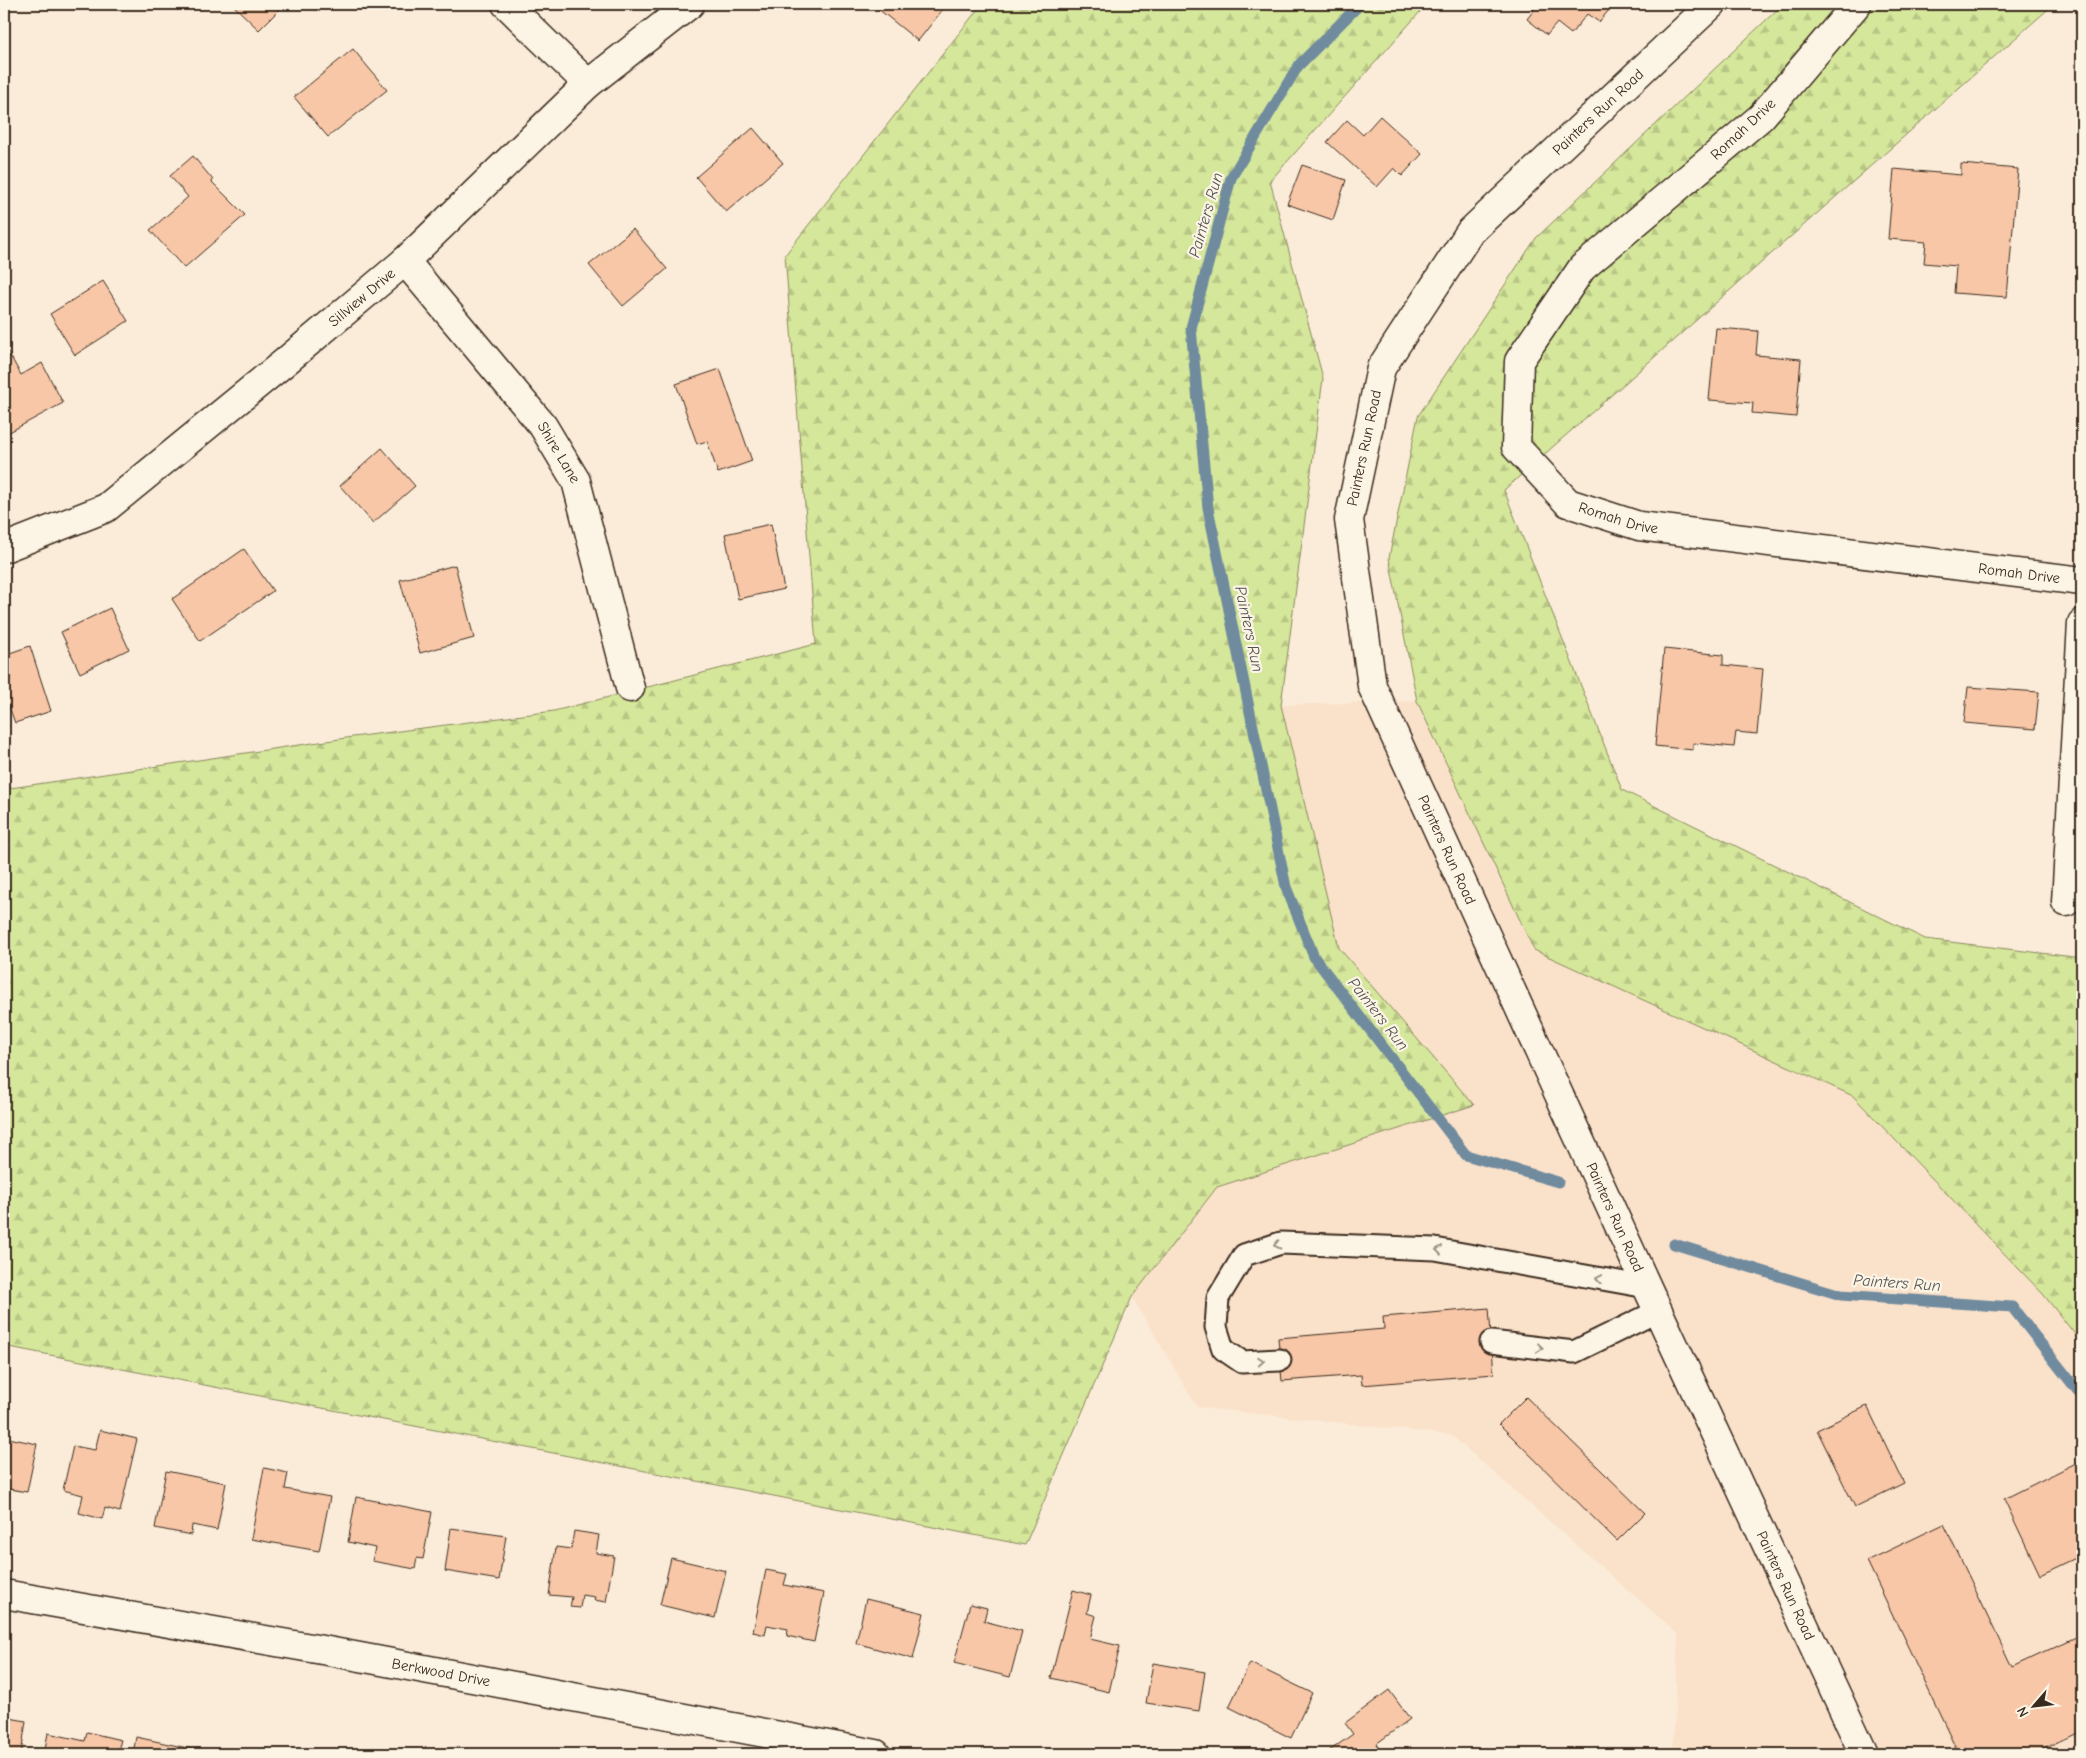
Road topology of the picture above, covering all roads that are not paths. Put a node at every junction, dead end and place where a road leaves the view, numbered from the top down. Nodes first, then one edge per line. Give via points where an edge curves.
1 (506, 4) edge
2 (690, 4) edge
3 (1712, 4) edge
4 (1857, 4) edge
5 (588, 84) junction
6 (405, 261) junction
7 (4, 548) edge
8 (2082, 581) edge
9 (2082, 623) edge
10 (630, 688) dead end
11 (2066, 902) dead end
12 (1653, 1299) junction
13 (1491, 1342) dead end
14 (1280, 1360) dead end
15 (4, 1594) edge
16 (791, 1747) edge
17 (876, 1754) edge
18 (1864, 1754) edge

1 - 5 street
2 - 5 street, Sillview Drive
3 - 12 street, Painters Run Road via 1470,232 1381,368 1349,520 1372,686
4 - 8 street, Romah Drive via 1760,117 1582,268 1519,361 1516,447 1568,503 1638,526
5 - 6 street, Sillview Drive
6 - 7 street, Sillview Drive via 106,508
6 - 10 street, Shire Lane via 543,426 576,482
9 - 11 street
13 -> 12 lane via 1574,1352
12 -> 14 lane via 1435,1249 1282,1243 1244,1255 1218,1298 1216,1327 1223,1349 1242,1362
12 - 18 street, Painters Run Road
15 - 16 street, Berkwood Drive via 337,1653
16 - 17 street, Berkwood Drive

